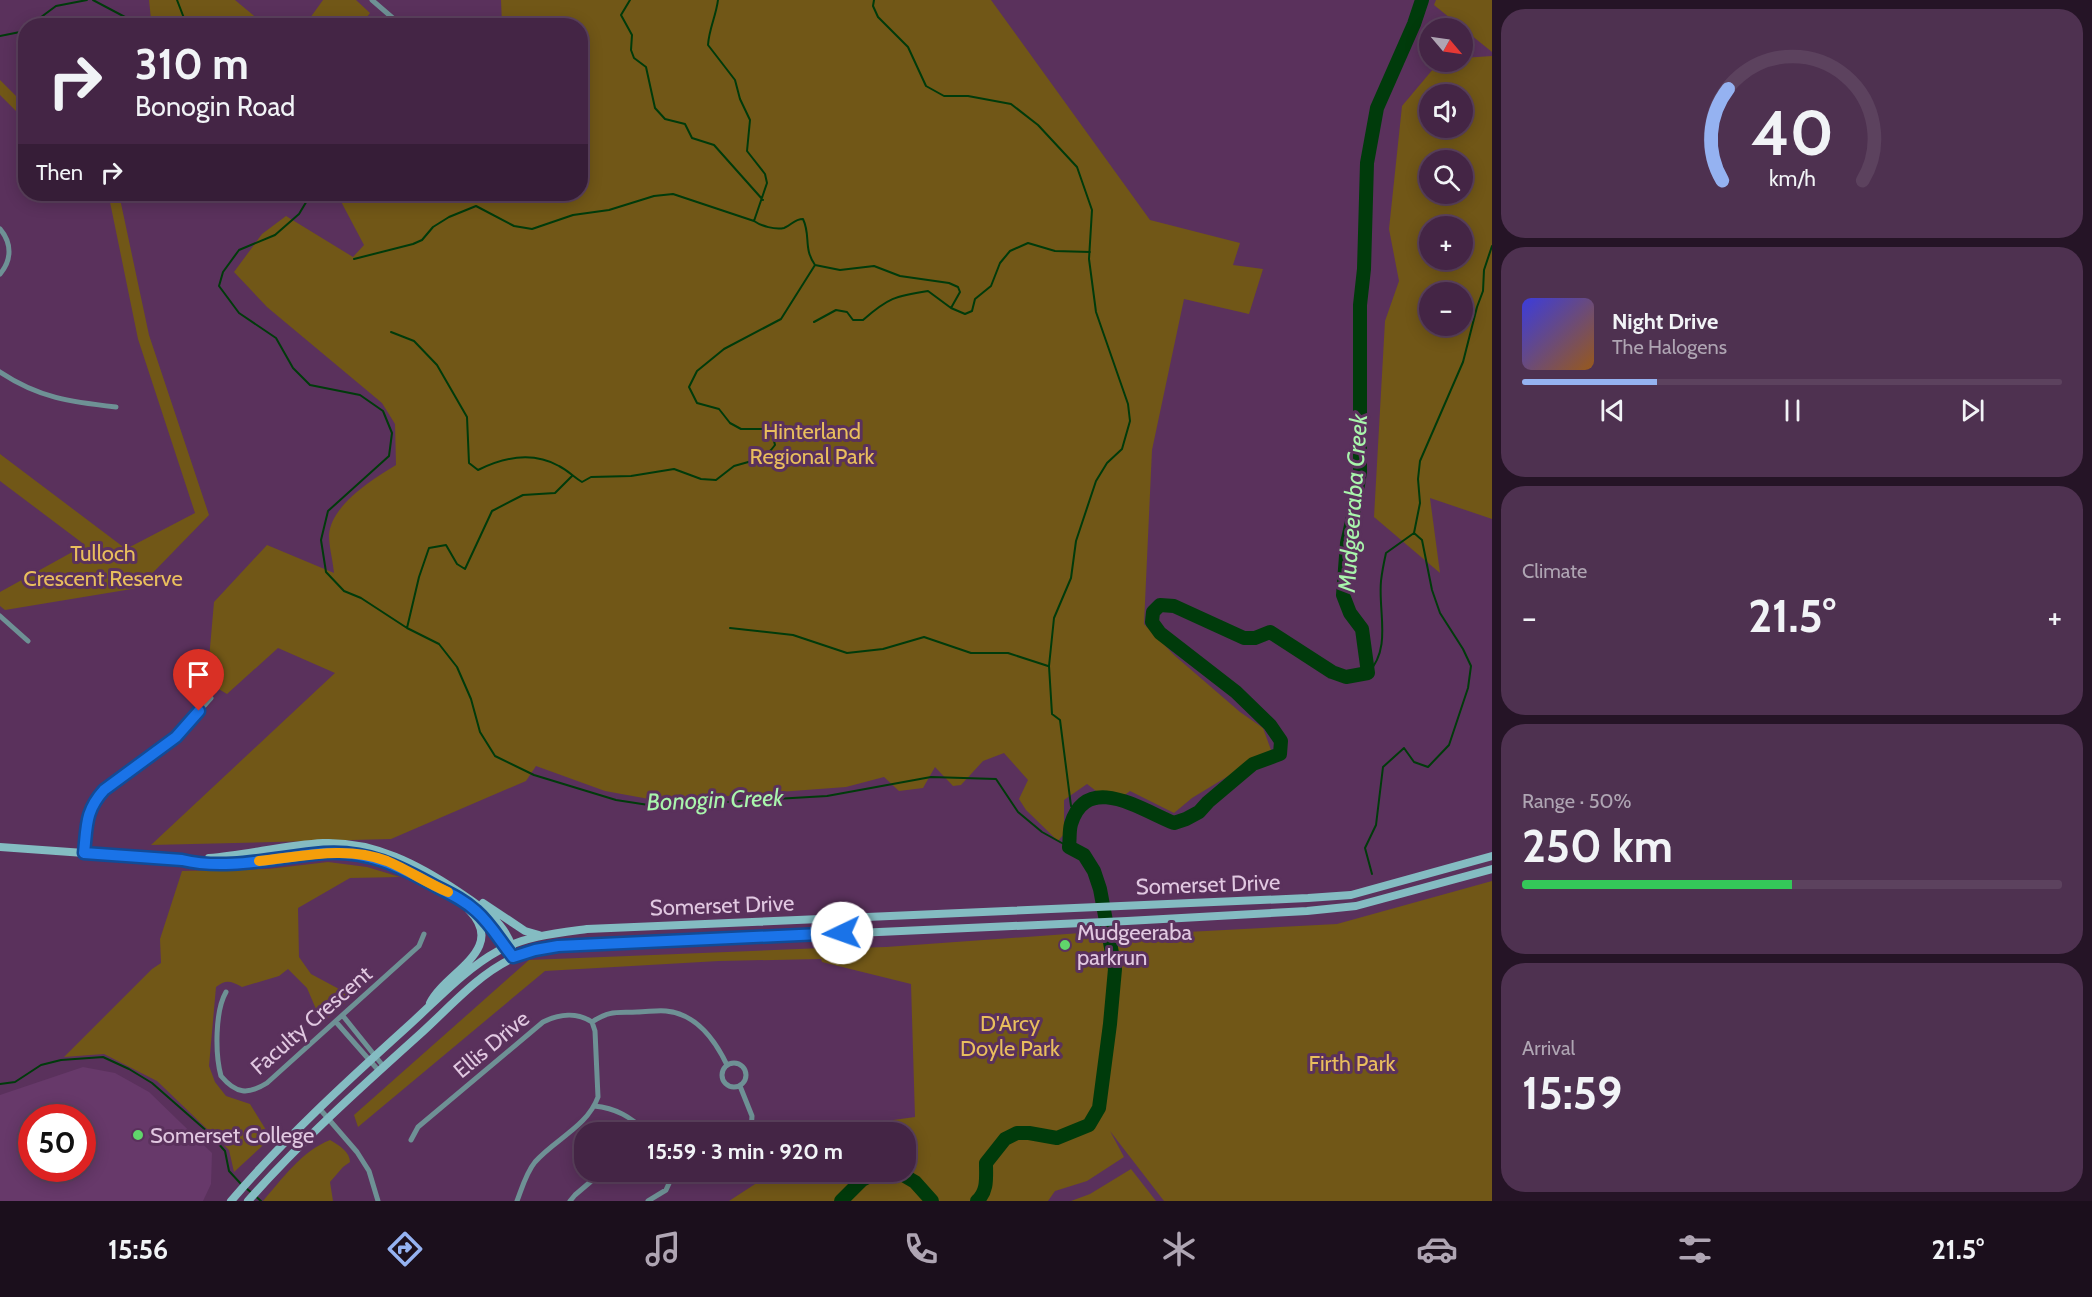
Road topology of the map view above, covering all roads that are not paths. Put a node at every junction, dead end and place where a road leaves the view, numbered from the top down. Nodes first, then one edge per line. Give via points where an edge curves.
1 (372, 0) edge
2 (393, 18) edge
3 (0, 229) edge
4 (0, 274) edge
5 (0, 372) edge
6 (116, 407) dead end
7 (0, 616) edge
8 (28, 641) dead end
9 (210, 698) dead end
10 (0, 847) edge
11 (280, 848) junction
12 (84, 853) junction
13 (342, 853) junction
14 (1492, 856) edge
15 (182, 860) junction
16 (1492, 869) edge
17 (444, 886) junction
18 (841, 919) junction
19 (842, 933) junction
20 (424, 934) dead end
21 (540, 936) junction
22 (508, 946) junction
23 (513, 957) junction
24 (226, 992) dead end
25 (428, 1008) junction
26 (343, 1016) junction
27 (336, 1022) junction
28 (592, 1022) junction
29 (373, 1058) junction
30 (727, 1065) junction
31 (381, 1069) junction
32 (740, 1086) junction
33 (594, 1106) junction
34 (319, 1107) junction
35 (328, 1118) junction
36 (637, 1122) edge
37 (752, 1122) edge
38 (411, 1140) dead end
39 (590, 1182) edge
40 (670, 1182) edge
41 (231, 1201) edge
42 (249, 1201) edge
43 (378, 1201) edge
44 (517, 1201) edge
45 (570, 1201) edge
46 (648, 1201) edge

1 - 2 street
3 - 4 street via 9,252
5 - 6 street via 57,399
7 - 8 street
9 - 12 street via 176,737 95,800 88,814
10 - 12 main road
11 - 13 main road via 285,854 328,850
11 - 15 main road
11 - 17 main road via 324,843 360,845 397,856
12 - 15 main road
13 - 15 main road via 241,862
13 - 17 main road via 384,860
14 - 18 main road, Somerset Drive via 1351,895
16 - 19 main road, Somerset Drive via 1356,906 1306,911
17 - 21 main road via 463,890 525,931
17 - 22 main road via 489,914 498,923
17 - 25 main road via 473,915 482,939 474,956 435,993
18 - 19 main road
18 - 21 main road, Somerset Drive via 587,929
19 - 23 main road, Somerset Drive via 558,946
20 - 26 street, Faculty Crescent via 419,946
21 - 22 main road, Somerset Drive
22 - 23 main road
22 - 25 main road, Somerset Drive via 478,965
23 - 31 main road, Somerset Drive via 491,970
24 - 27 street, Faculty Crescent via 219,1012 219,1069 225,1082 236,1089 248,1092 267,1083
25 - 29 main road, Somerset Drive
26 - 27 street, Faculty Crescent
26 - 29 street
27 - 29 street
28 - 30 street via 605,1013 674,1013 707,1032
28 - 33 street via 598,1097
28 - 38 street, Ellis Drive via 581,1015 554,1016 543,1022 417,1127
29 - 31 street
29 - 34 main road, Somerset Drive
30 - 32 street via 722,1075 724,1083 732,1088
30 - 32 street via 736,1063 745,1070 746,1077
31 - 35 main road, Somerset Drive
32 - 37 street
33 - 36 street via 609,1107
33 - 44 street via 587,1117 536,1162
34 - 35 street
34 - 41 main road, Somerset Drive
35 - 42 main road, Somerset Drive
35 - 43 street via 369,1171
39 - 45 street
40 - 46 street via 666,1190

